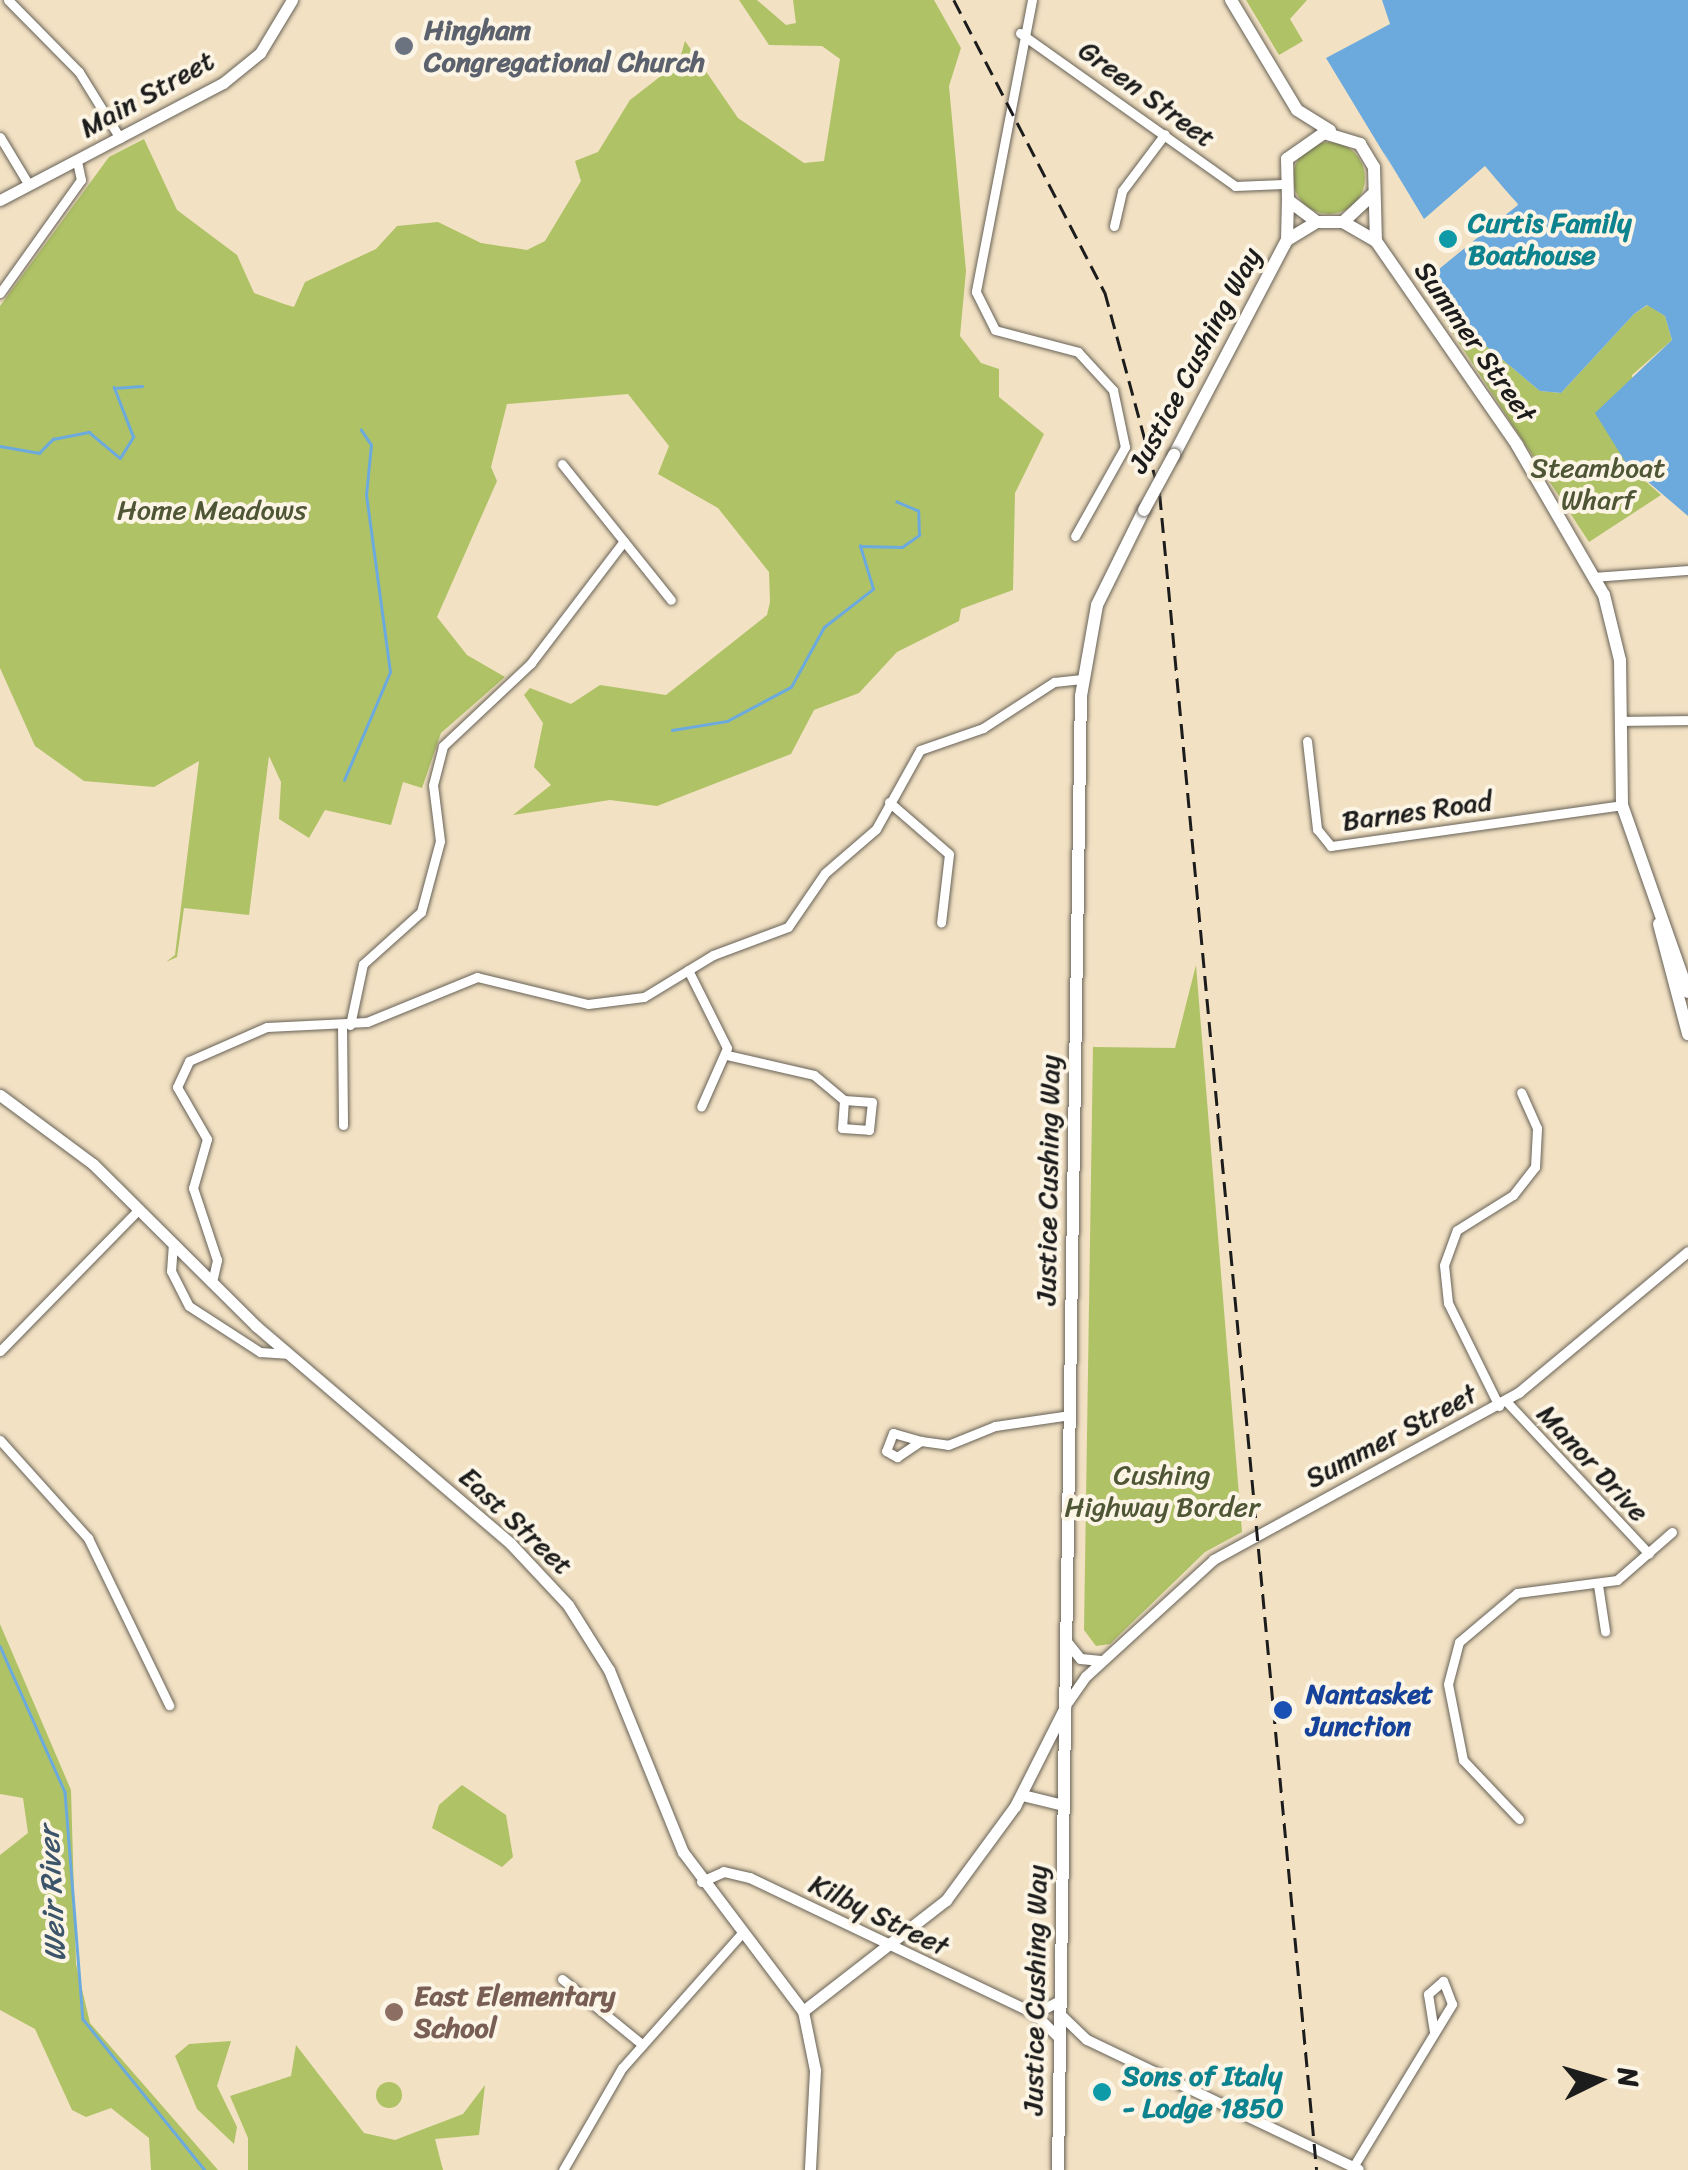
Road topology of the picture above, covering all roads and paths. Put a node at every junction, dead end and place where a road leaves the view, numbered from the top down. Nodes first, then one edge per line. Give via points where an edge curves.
1 (8, 0) edge
2 (292, 0) edge
3 (1032, 0) edge
4 (1230, 0) edge
5 (1020, 32) junction
6 (1297, 110) junction
7 (1332, 132) junction
8 (1164, 134) junction
9 (0, 138) edge
10 (120, 138) junction
11 (1296, 146) junction
12 (78, 161) junction
13 (1283, 184) junction
14 (29, 185) junction
15 (1372, 194) junction
16 (0, 200) edge
17 (1288, 200) junction
18 (1317, 222) junction
19 (1344, 222) junction
20 (1114, 226) dead end
21 (1287, 240) junction
22 (1376, 241) junction
23 (0, 292) edge
24 (562, 464) dead end
25 (1075, 536) dead end
26 (624, 541) junction
27 (1688, 570) edge
28 (1594, 577) junction
29 (671, 600) dead end
30 (1082, 679) junction
31 (1688, 720) edge
32 (1621, 721) junction
33 (1307, 741) dead end
34 (889, 802) junction
35 (1622, 805) junction
36 (941, 923) dead end
37 (1658, 924) junction
38 (688, 970) junction
39 (1688, 992) edge
40 (346, 1025) junction
41 (1688, 1034) edge
42 (728, 1055) junction
43 (1521, 1092) dead end
44 (0, 1095) edge
45 (844, 1100) junction
46 (702, 1107) dead end
47 (344, 1125) dead end
48 (139, 1209) junction
49 (172, 1243) junction
50 (1688, 1252) edge
51 (212, 1282) junction
52 (0, 1351) edge
53 (286, 1354) junction
54 (1502, 1404) junction
55 (1070, 1416) junction
56 (0, 1440) edge
57 (922, 1441) dead end
58 (1672, 1532) dead end
59 (1649, 1554) junction
60 (1598, 1585) junction
61 (1605, 1630) dead end
62 (1066, 1640) junction
63 (1102, 1661) junction
64 (169, 1705) dead end
65 (1065, 1707) junction
66 (1022, 1794) junction
67 (1063, 1805) junction
68 (1519, 1819) dead end
69 (702, 1882) junction
70 (742, 1933) junction
71 (888, 1946) junction
72 (562, 1978) dead end
73 (1059, 2007) junction
74 (803, 2011) junction
75 (1035, 2014) junction
76 (1434, 2031) junction
77 (1087, 2040) junction
78 (1059, 2044) junction
79 (643, 2045) junction
80 (1356, 2169) edge
81 (564, 2170) edge
82 (810, 2170) edge
83 (1058, 2170) edge

1 - 10 street via 78,72
2 - 10 main road, Main Street via 242,69
3 - 5 street
4 - 6 main road
5 - 8 street, Green Street
5 - 25 street via 1009,153 976,292 995,330 1078,352 1113,390 1126,447
6 - 7 main road
6 - 11 main road
7 - 11 main road
7 - 15 main road via 1370,157
8 - 13 street, Green Street via 1235,186
8 - 20 street via 1124,188
9 - 14 street
10 - 12 main road, Main Street
11 - 13 main road
12 - 14 main road, Main Street
12 - 23 street via 81,180
13 - 17 main road
14 - 16 main road, Main Street
15 - 19 main road
15 - 22 main road, Summer Street
17 - 18 main road
17 - 21 main road, Justice Cushing Way
18 - 19 main road
18 - 21 main road, Justice Cushing Way
19 - 22 main road, Summer Street
21 - 30 main road, Justice Cushing Way, bridge via 1102,592
22 - 28 main road, Summer Street via 1517,445
24 - 26 street
26 - 29 street
26 - 40 street via 531,664 443,746 433,785 440,841 421,912 363,964
27 - 28 street
28 - 32 main road, Summer Street via 1617,636
30 - 34 street via 1054,682 984,728 926,746
30 - 55 main road, Justice Cushing Way
31 - 32 street
32 - 35 main road, Summer Street
33 - 35 street, Barnes Road via 1317,829 1331,846
34 - 36 street via 949,854
34 - 38 street via 788,927
35 - 37 main road, Summer Street
37 - 39 main road, Summer Street
37 - 41 main road, Summer Street
38 - 40 street via 644,997 607,1005 478,977
38 - 42 street
40 - 47 street
40 - 51 street via 267,1027 182,1069 178,1092 206,1139 193,1188 217,1264
42 - 45 street via 803,1070
42 - 46 street
43 - 54 street, Manor Drive via 1539,1138 1535,1167 1514,1195 1457,1230 1444,1265 1448,1302
44 - 48 main road, East Street
45 - 45 street via 842,1128 869,1130 872,1102
48 - 49 main road, East Street
48 - 52 street
49 - 51 main road, East Street
49 - 53 street via 171,1272 189,1306 251,1348
50 - 54 street, Summer Street
51 - 53 main road, East Street
53 - 69 main road, East Street via 503,1536 568,1604 609,1670 660,1808
54 - 59 street, Manor Drive
54 - 63 street, Summer Street via 1221,1555
55 - 57 street via 995,1426 948,1444
55 - 62 main road, Justice Cushing Way
56 - 64 street via 88,1538
58 - 59 street
59 - 60 street
60 - 61 street
60 - 68 street via 1516,1593 1475,1620 1453,1654 1449,1697 1463,1760
62 - 63 street via 1081,1659
62 - 65 main road, Justice Cushing Way
63 - 65 street, Summer Street
65 - 66 main road, Summer Street
65 - 67 main road, Justice Cushing Way
66 - 67 main road
66 - 71 main road, Summer Street via 939,1908
67 - 73 main road, Justice Cushing Way
69 - 70 main road, East Street
69 - 71 street, Kilby Street via 744,1876
70 - 74 main road, East Street
70 - 79 street
71 - 74 main road, Summer Street
71 - 75 street, Kilby Street
72 - 79 street
73 - 75 street
73 - 77 street
73 - 78 main road, Justice Cushing Way
74 - 82 main road, East Street via 815,2070
75 - 78 street, Kilby Street
76 - 76 street via 1454,1999 1443,1981 1428,1994
76 - 80 street
77 - 78 street
77 - 80 street
78 - 83 main road, Justice Cushing Way
79 - 81 street

